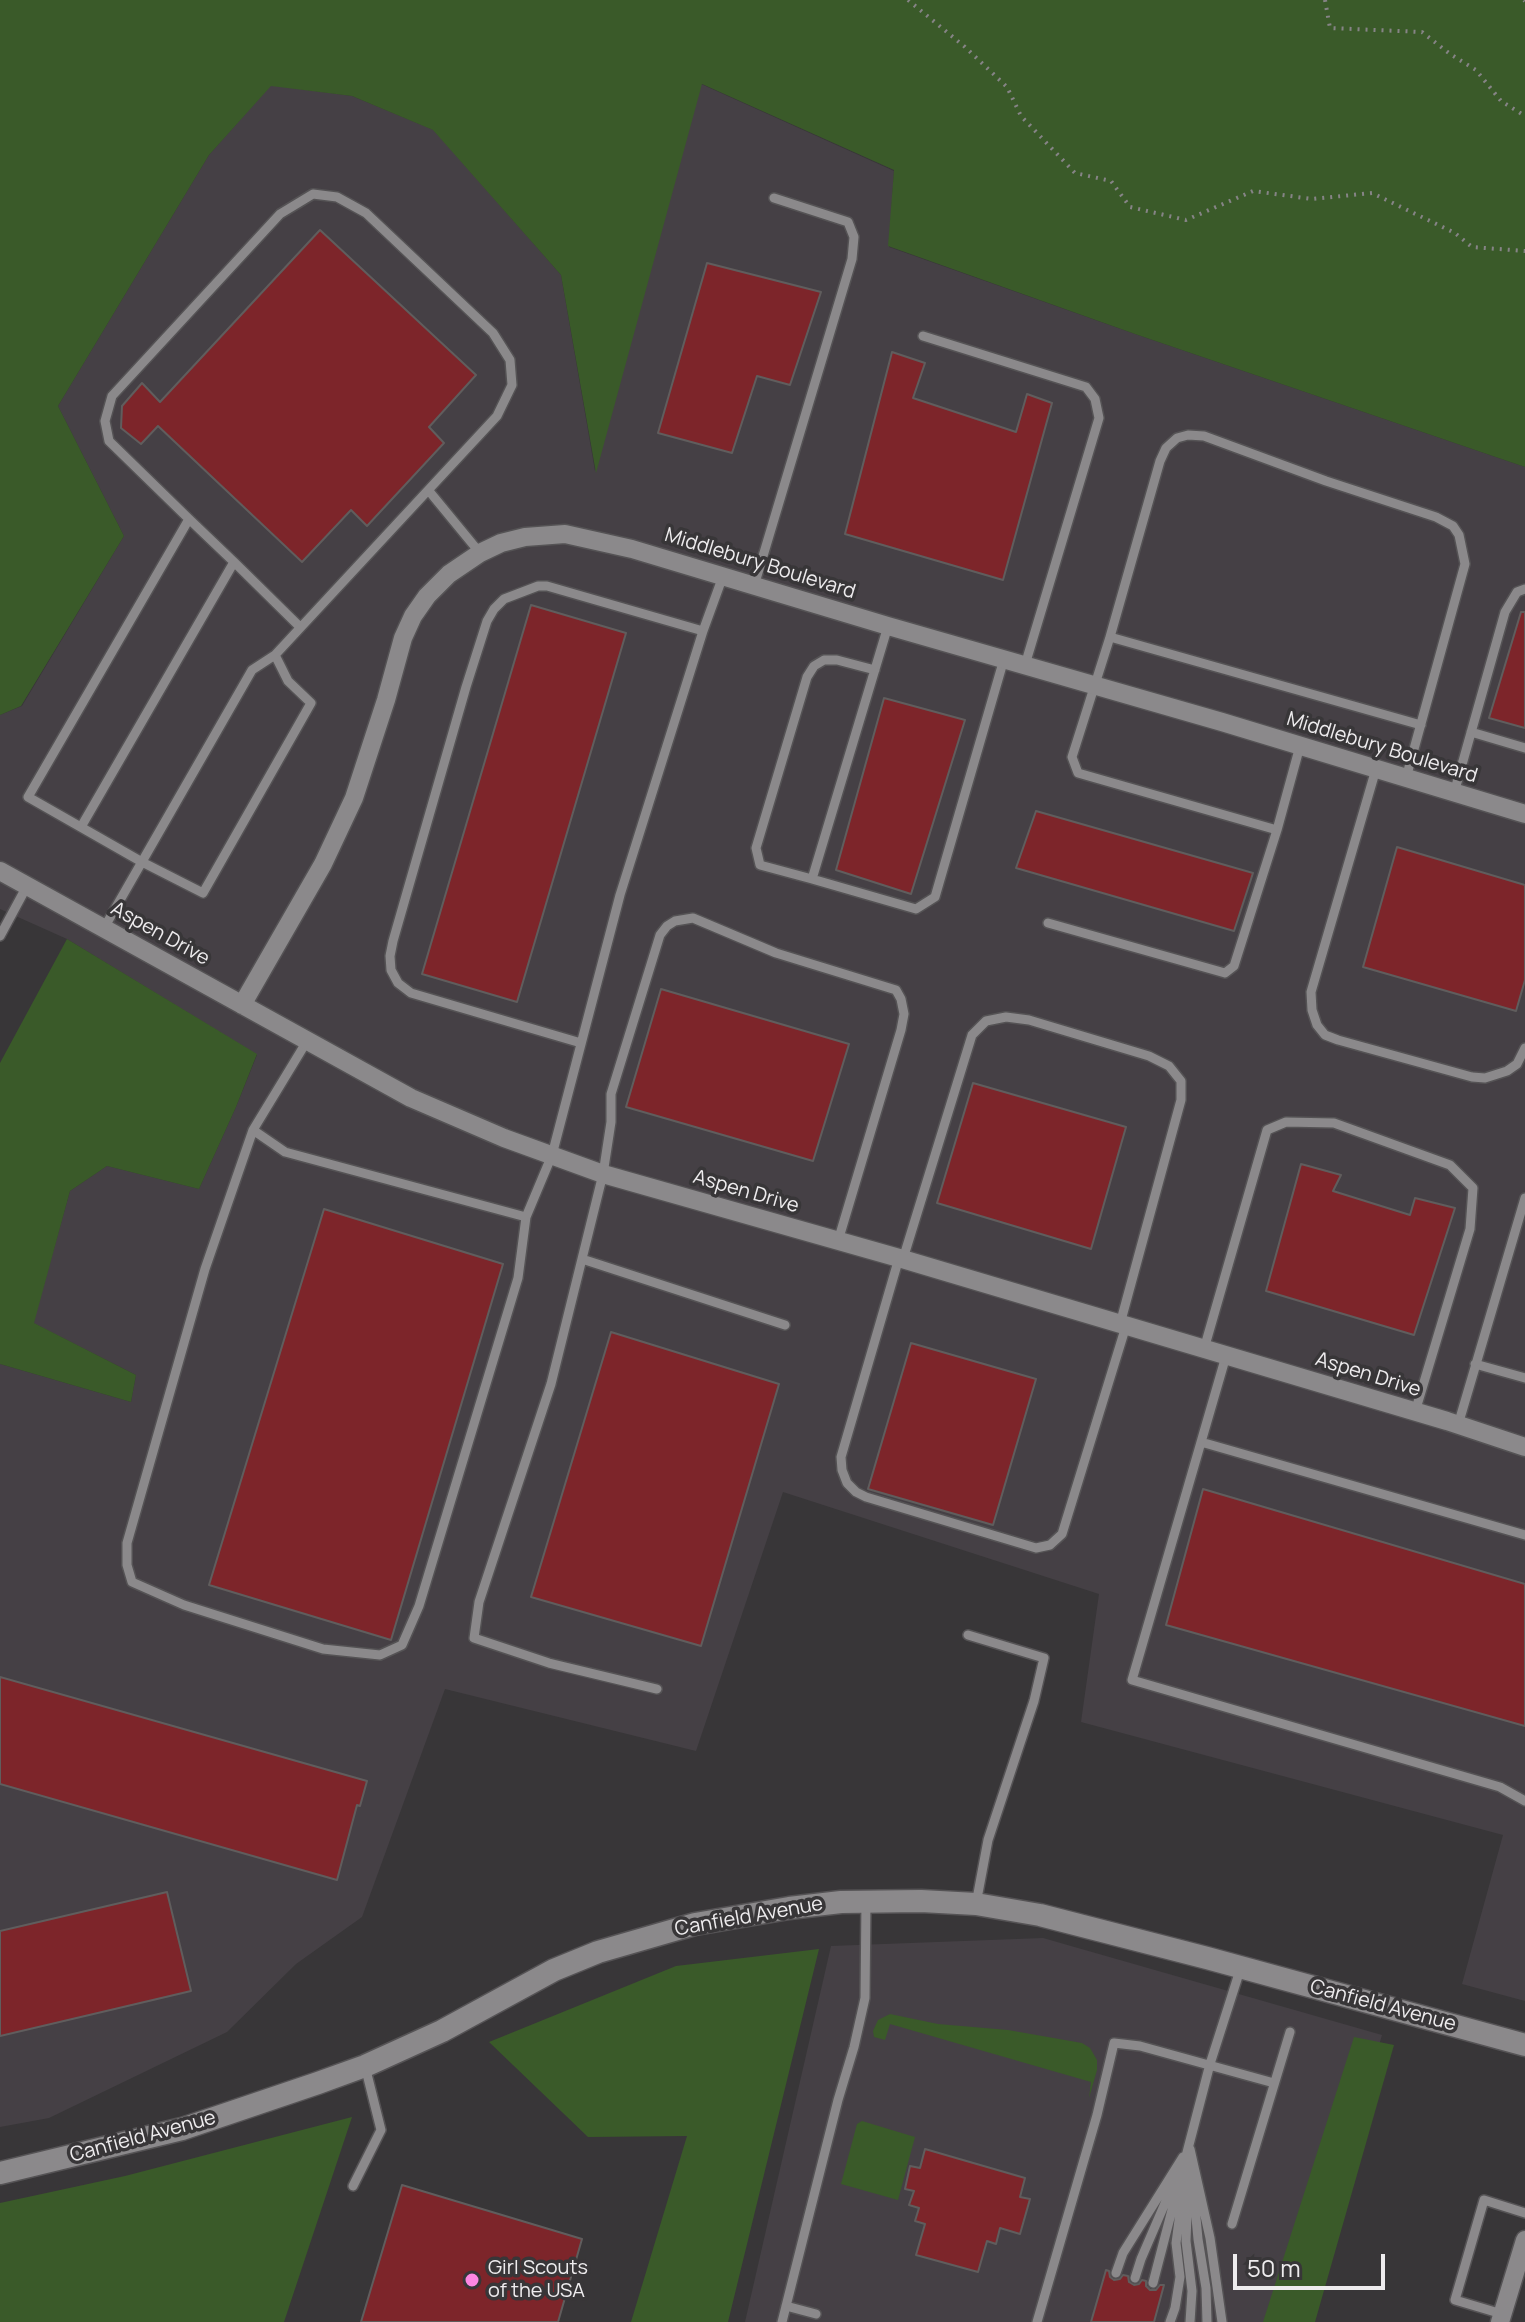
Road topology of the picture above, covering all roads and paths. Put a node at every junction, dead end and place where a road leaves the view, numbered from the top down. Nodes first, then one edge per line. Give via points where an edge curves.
1 (908, 0) edge
2 (1325, 0) edge
3 (1525, 116) edge
4 (774, 198) dead end
5 (1525, 251) edge
6 (923, 336) dead end
7 (429, 491) junction
8 (189, 519) junction
9 (480, 553) junction
10 (234, 562) junction
11 (723, 576) junction
12 (754, 586) junction
13 (1525, 589) edge
14 (299, 626) junction
15 (888, 626) junction
16 (703, 631) junction
17 (1110, 637) junction
18 (275, 655) junction
19 (1004, 659) junction
20 (1025, 665) junction
21 (875, 670) junction
22 (1095, 685) junction
23 (1421, 725) junction
24 (1471, 732) junction
25 (1300, 746) junction
26 (1525, 748) edge
27 (1376, 769) junction
28 (1406, 778) junction
29 (1454, 793) junction
30 (1525, 814) edge
31 (81, 827) junction
32 (1277, 830) junction
33 (142, 862) junction
34 (0, 871) edge
35 (812, 879) junction
36 (27, 886) junction
37 (1048, 923) dead end
38 (104, 928) junction
39 (0, 936) edge
40 (242, 1005) junction
41 (307, 1041) junction
42 (581, 1043) junction
43 (1525, 1048) edge
44 (253, 1130) junction
45 (552, 1155) junction
46 (603, 1174) junction
47 (1525, 1198) edge
48 (526, 1217) junction
49 (838, 1241) junction
50 (582, 1259) junction
51 (901, 1259) junction
52 (785, 1325) dead end
53 (1123, 1325) junction
54 (1204, 1349) junction
55 (1226, 1356) junction
56 (1475, 1364) junction
57 (1525, 1378) edge
58 (1415, 1412) junction
59 (1458, 1425) junction
60 (1201, 1442) junction
61 (1525, 1447) edge
62 (1525, 1535) edge
63 (968, 1635) dead end
64 (657, 1689) dead end
65 (1525, 1801) edge
66 (866, 1901) junction
67 (976, 1904) junction
68 (1241, 1967) junction
69 (1290, 2032) dead end
70 (1525, 2045) edge
71 (1210, 2064) junction
72 (365, 2066) junction
73 (1274, 2083) junction
74 (1189, 2147) junction
75 (0, 2173) edge
76 (353, 2186) dead end
77 (1525, 2213) edge
78 (1232, 2224) dead end
79 (1525, 2240) edge
80 (1116, 2273) dead end
81 (1520, 2276) edge
82 (1135, 2278) dead end
83 (1153, 2283) dead end
84 (786, 2306) junction
85 (816, 2314) dead end
86 (1501, 2318) edge
87 (782, 2322) edge
88 (1037, 2322) edge
89 (1170, 2322) edge
90 (1190, 2322) edge
91 (1207, 2322) edge
92 (1222, 2322) edge

1 - 5 path via 1007,87 1021,116 1075,173 1111,181 1130,207 1186,220 1253,191 1312,199 1372,193 1455,233 1472,247
2 - 3 path via 1330,28 1422,32 1476,70 1501,101
4 - 12 lane via 848,222 854,237 852,259
6 - 20 lane via 1086,387 1095,399 1099,418
7 - 8 lane via 497,416 512,385 510,360 493,333 366,213 337,197 313,194 280,214 112,396 105,421 109,441
7 - 9 lane
7 - 14 lane
8 - 10 lane
8 - 31 lane via 28,797
9 - 11 street, Middlebury Boulevard via 525,537 565,534
9 - 40 street, Middlebury Boulevard via 449,574 413,616 354,798 323,864
10 - 14 lane
10 - 31 lane
11 - 12 street, Middlebury Boulevard
11 - 16 lane
12 - 15 street, Middlebury Boulevard
13 - 24 lane via 1517,592 1505,612
14 - 18 lane
15 - 19 street, Middlebury Boulevard
15 - 21 lane
16 - 42 lane via 620,895
16 - 42 lane via 538,586 504,599 494,609 466,687 393,941 391,970 411,993
17 - 22 lane
17 - 23 lane
17 - 23 lane via 1166,448 1177,438 1204,436 1453,526 1465,564
18 - 33 lane via 252,670
18 - 33 lane via 288,681 311,703 203,893
19 - 20 street, Middlebury Boulevard
19 - 35 lane via 935,897 916,909
20 - 22 street, Middlebury Boulevard
21 - 35 lane
21 - 35 lane via 824,660 807,677 756,848 760,865
22 - 25 street, Middlebury Boulevard
22 - 32 lane via 1072,757 1078,773
23 - 28 lane
24 - 26 lane
24 - 29 lane
25 - 27 street, Middlebury Boulevard
25 - 32 lane
27 - 28 street, Middlebury Boulevard
27 - 43 lane via 1311,992 1317,1025 1338,1040 1485,1078 1517,1064
28 - 29 street, Middlebury Boulevard
29 - 30 street, Middlebury Boulevard
31 - 33 lane
32 - 37 lane via 1234,966 1225,973
33 - 38 lane
34 - 36 street, Aspen Drive
36 - 38 street, Aspen Drive
36 - 39 lane
38 - 40 street, Aspen Drive
40 - 41 street, Aspen Drive
41 - 44 lane
41 - 45 street, Aspen Drive via 411,1098
42 - 45 lane
44 - 48 lane via 285,1152
44 - 48 lane via 205,1269 127,1543 132,1582 184,1605 323,1649 380,1655 402,1645 419,1606 518,1278
45 - 46 street, Aspen Drive
45 - 48 lane
46 - 49 street, Aspen Drive
46 - 49 lane via 611,1094 660,935 675,921 693,918 776,953 896,990 901,999 901,1030
46 - 50 lane
47 - 56 lane
49 - 51 street, Aspen Drive
50 - 52 lane
50 - 64 lane via 551,1384 479,1602 474,1638
51 - 53 street, Aspen Drive
51 - 53 lane via 841,1457 847,1483 866,1497 1036,1548 1062,1534
51 - 53 lane via 972,1035 986,1021 1029,1020 1149,1056 1169,1066 1181,1081 1181,1100
53 - 54 street, Aspen Drive
54 - 55 street, Aspen Drive
54 - 58 lane via 1267,1130 1286,1122 1334,1123 1450,1165 1473,1188 1470,1229
55 - 58 street, Aspen Drive
55 - 60 lane
56 - 57 lane
56 - 59 lane
58 - 59 street, Aspen Drive
59 - 61 street, Aspen Drive
60 - 62 lane
60 - 65 lane via 1132,1680 1500,1787
63 - 67 lane via 1044,1658 988,1840
66 - 67 street, Canfield Avenue
66 - 72 street, Canfield Avenue via 724,1918 598,1952
66 - 84 lane via 865,1998
67 - 68 street, Canfield Avenue via 1077,1923
68 - 70 street, Canfield Avenue
68 - 71 lane
69 - 73 lane
71 - 73 lane
71 - 74 lane
71 - 88 lane via 1114,2043
72 - 75 street, Canfield Avenue via 182,2129
72 - 76 lane via 381,2130
73 - 78 lane
74 - 80 lane
74 - 82 lane
74 - 83 lane
74 - 89 lane via 1176,2243 1180,2277
74 - 90 lane
74 - 91 lane
74 - 92 lane
77 - 86 lane via 1484,2200 1455,2300
79 - 81 street
81 - 86 street
84 - 85 lane
84 - 87 lane

